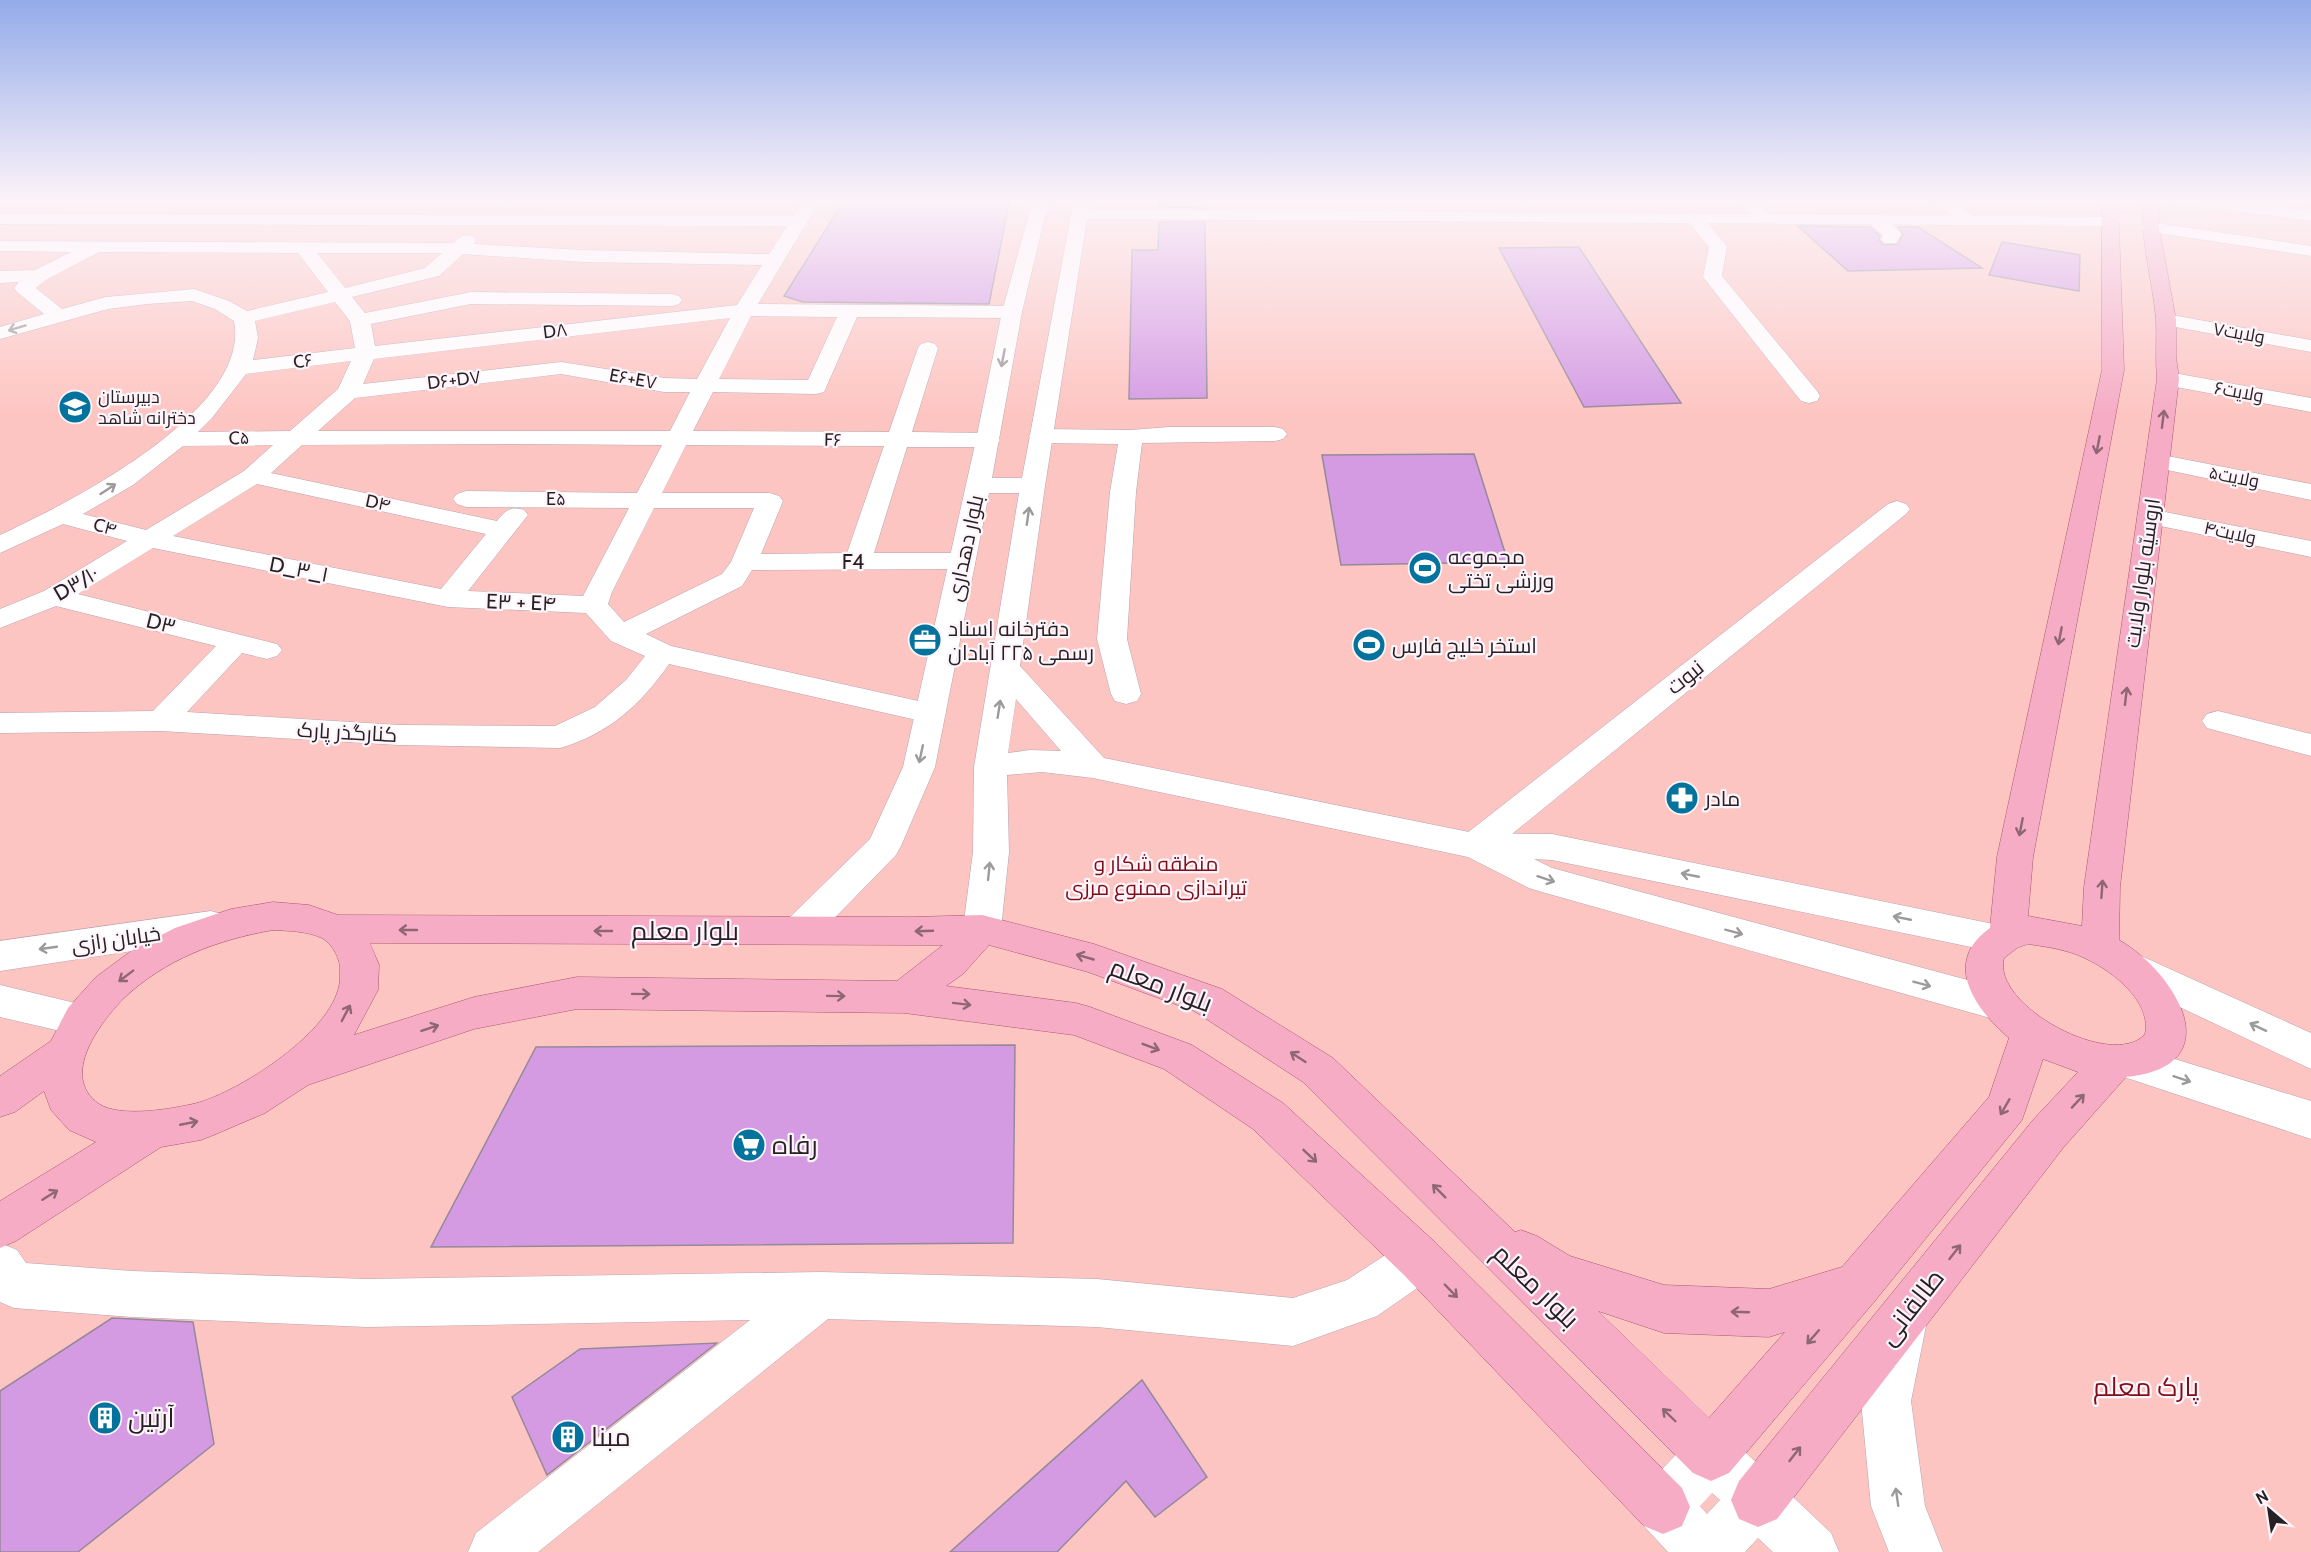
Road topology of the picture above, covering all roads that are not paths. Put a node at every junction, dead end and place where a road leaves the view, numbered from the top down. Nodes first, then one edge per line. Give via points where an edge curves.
1 (48, 271) edge
2 (322, 271) edge
3 (433, 271) edge
4 (768, 271) edge
5 (1022, 271) edge
6 (1070, 271) edge
7 (1713, 271) edge
8 (2122, 271) edge
9 (2158, 271) edge
10 (0, 276) edge
11 (39, 276) junction
12 (340, 295) junction
13 (744, 310) junction
14 (850, 310) junction
15 (1012, 312) junction
16 (57, 315) junction
17 (244, 318) junction
18 (360, 320) junction
19 (2166, 320) junction
20 (0, 333) edge
21 (2311, 346) edge
22 (928, 348) dead end
23 (366, 353) junction
24 (2139, 364) junction
25 (239, 368) junction
26 (561, 368) joint
27 (704, 387) junction
28 (348, 392) junction
29 (1809, 396) dead end
30 (2311, 405) edge
31 (1275, 434) dead end
32 (1041, 436) junction
33 (299, 437) junction
34 (1131, 437) junction
35 (678, 438) junction
36 (178, 440) junction
37 (988, 440) junction
38 (897, 441) junction
39 (2157, 461) junction
40 (254, 476) junction
41 (978, 485) junction
42 (1033, 486) junction
43 (2311, 492) edge
44 (466, 499) dead end
45 (527, 499) junction
46 (646, 500) junction
47 (1897, 509) dead end
48 (62, 516) junction
49 (2150, 517) junction
50 (503, 530) junction
51 (149, 539) junction
52 (0, 545) edge
53 (2311, 549) edge
54 (858, 561) junction
55 (962, 561) junction
56 (744, 562) junction
57 (54, 597) junction
58 (448, 599) junction
59 (594, 605) junction
60 (0, 619) edge
61 (621, 635) junction
62 (236, 642) junction
63 (267, 650) dead end
64 (662, 652) junction
65 (1005, 667) junction
66 (1126, 694) dead end
67 (930, 713) junction
68 (161, 721) junction
69 (2218, 721) dead end
70 (0, 723) edge
71 (2311, 745) edge
72 (990, 767) junction
73 (1093, 767) junction
74 (1474, 846) junction
75 (231, 923) junction
76 (337, 929) junction
77 (982, 929) junction
78 (800, 930) junction
79 (2004, 936) junction
80 (0, 956) edge
81 (2114, 956) junction
82 (904, 997) junction
83 (0, 1001) edge
84 (2016, 1019) junction
85 (73, 1037) junction
86 (2311, 1052) edge
87 (2121, 1061) junction
88 (294, 1072) junction
89 (0, 1099) edge
90 (2311, 1120) edge
91 (152, 1130) junction
92 (1467, 1218) junction
93 (0, 1226) edge
94 (1420, 1259) junction
95 (0, 1266) edge
96 (1857, 1286) junction
97 (820, 1295) junction
98 (1903, 1317) junction
99 (1711, 1455) junction
100 (1758, 1500) junction
101 (1663, 1507) junction
102 (495, 1552) edge
103 (1707, 1552) edge
104 (1812, 1552) edge
105 (1916, 1552) edge

1 - 11 street
2 - 12 street
3 - 12 street
4 - 13 street
5 - 15 street, بلوار دهداری
6 - 32 street
7 - 29 street via 1712,277
8 - 24 main road, اروسیّه بلوار ولایت
9 - 19 main road, اروسیّه بلوار ولایت
10 - 11 street
11 - 16 street via 24,288
12 - 17 street
12 - 18 street
13 - 14 street
13 - 18 street via 711,301 471,298
13 - 23 street, D۸
13 - 27 street
14 - 15 street
14 - 27 street, E۶+E۷ via 816,387
15 -> 37 street, بلوار دهداری
16 - 17 street via 116,302 194,296 222,305
16 -> 20 street
17 - 25 street via 247,341
18 - 23 street
19 - 21 street, ولایت۷
19 - 24 main road, اروسیّه بلوار ولایت
22 - 38 street
23 - 25 street, C۶
23 - 28 street
24 - 30 street, ولایت۶
39 -> 24 main road, اروسیّه بلوار ولایت
24 -> 79 main road, اروسیّه بلوار ولایت via 2015,857
25 - 36 street via 217,399
26 - 27 street, E۶+E۷ via 664,385
26 - 28 street, D۶+D۷
27 - 35 street
28 - 33 street, D۳/۱۰
31 - 34 street
32 - 34 street
32 - 42 street
33 - 35 street, C۵
33 - 36 street, C۵
33 - 40 street, D۳/۱۰
34 - 66 street via 1112,639
35 - 38 street, F۶
35 - 46 street
48 -> 36 street
37 - 38 street, F۶
37 - 41 street, بلوار دهداری
38 - 54 street
39 - 43 street, ولایت۵
39 - 49 main road, اروسیّه بلوار ولایت
40 - 50 street, D۴
40 - 51 street, D۳/۱۰
41 - 42 street
41 - 55 street, بلوار دهداری
65 -> 42 street
44 - 45 street, E۵
45 - 46 street, E۵
45 - 50 street
46 - 56 street, E۵ via 770,501
46 - 59 street
47 - 74 street, نبوت
48 - 51 street, C۴
48 - 52 street
49 - 53 street, ولایت۴
81 -> 49 main road, اروسیّه بلوار ولایت via 2102,887
50 - 58 street
51 - 57 street, D۳/۱۰
51 - 58 street, D_۳_۱
54 - 55 street, F4
54 - 56 street, F4
55 - 67 street, بلوار دهداری
56 - 61 street via 732,580
57 - 60 street, D۳/۱۰
57 - 62 street, D۳
58 - 59 street, E۳ + E۴
59 - 61 street
61 - 64 street
62 - 63 street, D۳
62 - 68 street
64 - 67 street
64 - 68 street, کنارگذر پارک via 637,687 606,714 560,737 399,735
72 -> 65 street
65 - 73 street
67 -> 78 street, بلوار دهداری via 919,766 884,846
68 - 70 street, کنارگذر پارک
69 - 71 street
72 - 73 street via 1047,759
77 -> 72 street via 991,852
73 - 74 street
79 -> 74 street via 1552,847
74 -> 84 street via 1542,879
75 - 76 main road via 273,916 309,918
75 -> 80 street, خیابان رازی
75 -> 85 main road via 188,938 147,960 110,988
78 -> 76 main road, بلوار معلم
88 -> 76 main road via 324,1046 358,990 360,965 352,945
77 -> 78 main road, بلوار معلم
77 - 82 main road via 949,963
92 -> 77 main road, بلوار معلم via 1318,1070 1208,999 1094,959
79 - 81 main road via 2028,930 2050,932 2074,937
79 - 84 main road via 1993,942 1984,956 1983,972 1991,991
86 -> 81 street
81 - 87 main road via 2149,985 2163,1006 2168,1026 2163,1044 2149,1056
88 -> 82 main road via 474,1013 577,993
82 -> 94 main road via 1076,1018 1178,1057 1268,1116
83 - 85 street
84 - 87 main road via 2054,1046 2079,1055
84 -> 96 main road via 2007,1107
85 - 89 main road
85 - 91 main road via 62,1072 66,1097 84,1117 113,1129
87 -> 90 street
98 -> 87 main road, طالقانی via 2048,1134
91 -> 88 main road via 201,1121 250,1100
93 -> 91 main road
96 -> 92 main road via 1769,1313 1664,1309 1558,1275
99 -> 92 main road, بلوار معلم
94 - 97 street via 1360,1299 1293,1322 1097,1303
94 -> 101 main road
95 - 97 street via 14,1285 367,1303
96 -> 99 main road
97 - 102 street
100 -> 98 main road, طالقانی
105 -> 98 street via 1898,1506 1886,1401
99 - 100 street, بلوار معلم
99 - 101 street
100 - 103 street, طالقانی
100 - 104 street, بلوار معلم
101 - 103 street

